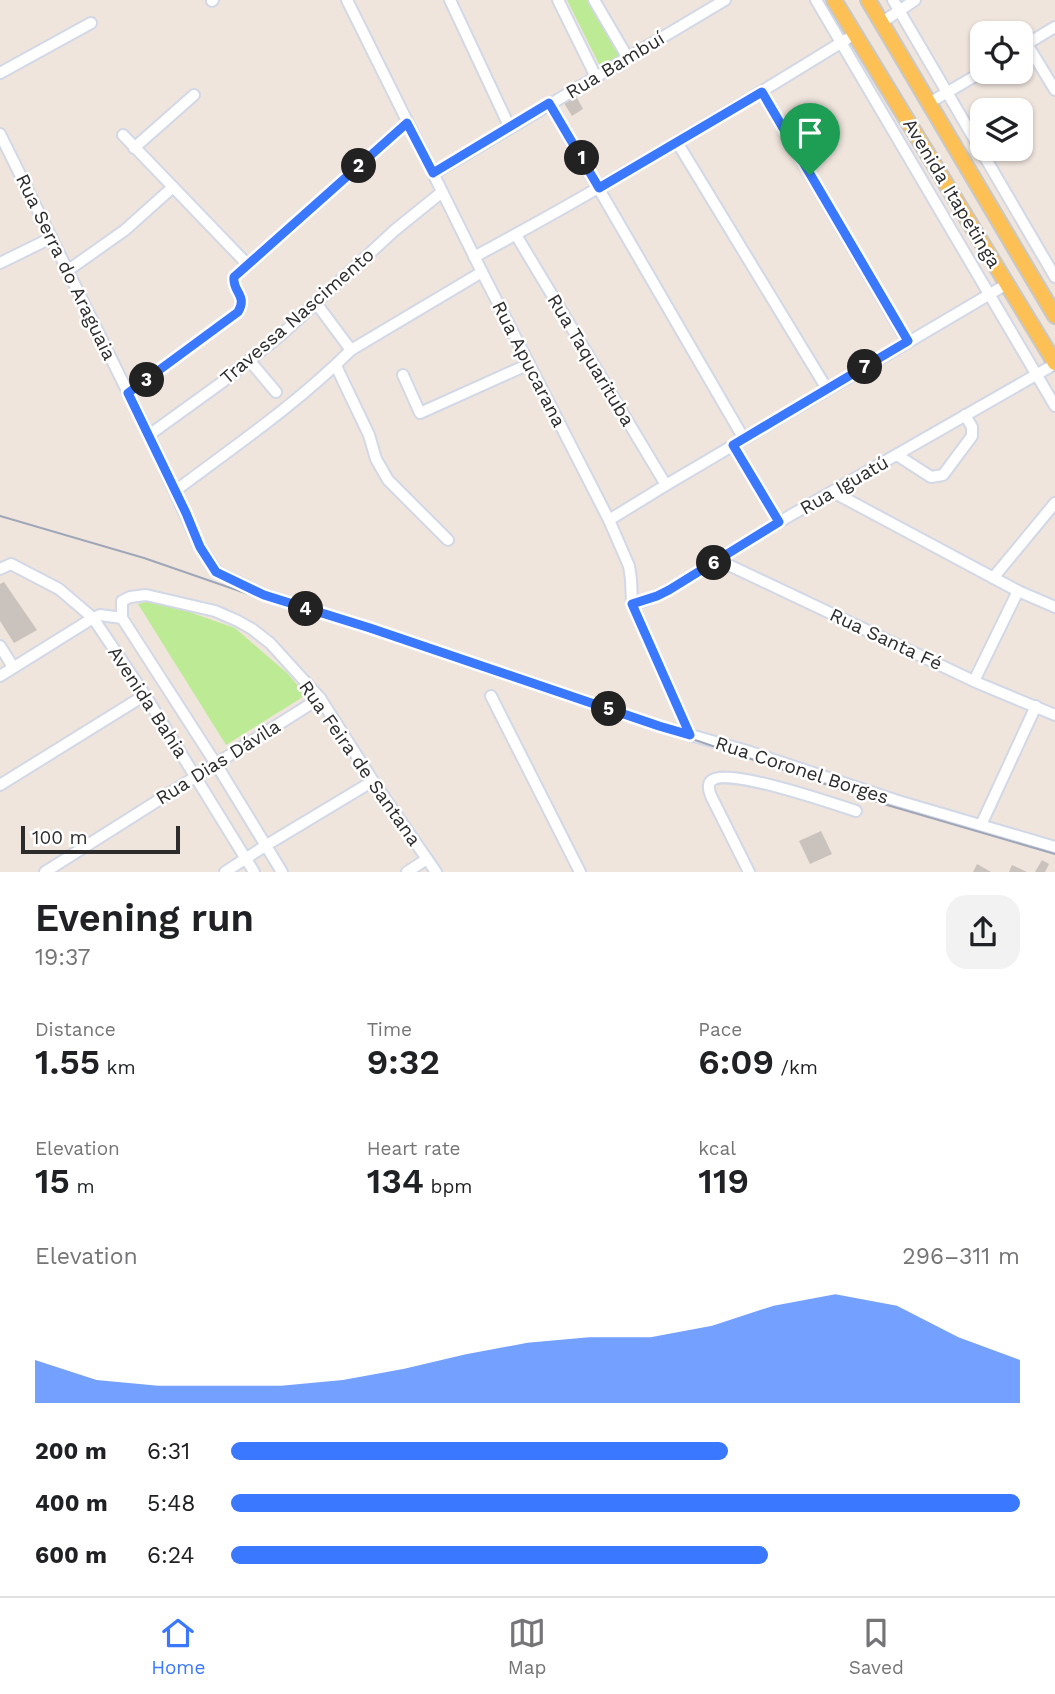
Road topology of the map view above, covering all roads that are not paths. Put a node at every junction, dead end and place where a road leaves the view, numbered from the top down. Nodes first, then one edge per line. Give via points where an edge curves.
1 (347, 0) edge
2 (450, 0) edge
3 (558, 0) edge
4 (594, 0) edge
5 (725, 0) edge
6 (816, 0) edge
7 (834, 0) edge
8 (868, 0) edge
9 (892, 0) edge
10 (915, 0) edge
11 (708, 4) edge
12 (899, 11) junction
13 (91, 23) dead end
14 (881, 23) junction
15 (1055, 27) edge
16 (855, 34) junction
17 (1033, 40) edge
18 (841, 43) junction
19 (628, 58) junction
20 (1033, 59) edge
21 (0, 73) edge
22 (596, 77) junction
23 (970, 80) edge
24 (1055, 90) edge
25 (762, 92) junction
26 (947, 94) junction
27 (194, 95) dead end
28 (549, 103) junction
29 (929, 103) junction
30 (407, 123) junction
31 (510, 128) junction
32 (0, 134) edge
33 (123, 135) dead end
34 (677, 142) junction
35 (134, 148) junction
36 (433, 173) junction
37 (173, 187) junction
38 (599, 188) junction
39 (442, 192) junction
40 (982, 193) junction
41 (960, 206) junction
42 (1005, 231) junction
43 (516, 235) junction
44 (51, 238) junction
45 (984, 245) junction
46 (474, 257) junction
47 (0, 263) edge
48 (247, 265) junction
49 (67, 271) junction
50 (482, 272) junction
51 (1055, 277) edge
52 (1007, 284) junction
53 (990, 293) junction
54 (316, 303) junction
55 (1055, 316) edge
56 (908, 341) junction
57 (351, 350) junction
58 (249, 360) junction
59 (528, 364) junction
60 (1055, 364) edge
61 (336, 366) junction
62 (403, 374) dead end
63 (1036, 374) junction
64 (827, 389) junction
65 (276, 392) dead end
66 (128, 393) junction
67 (1055, 405) edge
68 (965, 415) junction
69 (149, 435) junction
70 (744, 439) junction
71 (733, 445) junction
72 (897, 455) junction
73 (666, 485) junction
74 (175, 491) junction
75 (833, 492) junction
76 (1055, 503) edge
77 (609, 520) junction
78 (779, 522) junction
79 (448, 540) dead end
80 (204, 553) joint
81 (718, 560) junction
82 (5, 567) edge
83 (993, 578) junction
84 (1018, 591) junction
85 (632, 604) junction
86 (1055, 607) edge
87 (93, 618) junction
88 (122, 618) junction
89 (0, 646) edge
90 (13, 667) junction
91 (0, 676) edge
92 (974, 681) junction
93 (145, 695) junction
94 (491, 696) dead end
95 (320, 698) junction
96 (1036, 706) junction
97 (1055, 715) edge
98 (690, 735) junction
99 (216, 764) junction
100 (196, 776) junction
101 (373, 781) junction
102 (0, 785) edge
103 (856, 811) dead end
104 (981, 825) junction
105 (265, 846) junction
106 (1055, 847) edge
107 (246, 858) junction
108 (427, 859) junction
109 (45, 872) edge
110 (225, 872) edge
111 (254, 872) edge
112 (282, 872) edge
113 (407, 872) edge
114 (436, 872) edge
115 (580, 872) edge
116 (749, 872) edge

1 - 30 street, Rua Apucarana
2 - 31 street
3 - 22 street
4 - 19 street
5 - 11 street, Rua Bambuí
6 - 18 street, Avenida Itapetinga
7 - 16 main road, Avenida Itapetinga
8 - 14 main road, Avenida Itapetinga
9 - 12 street
10 - 12 street
11 - 19 street, Rua Bambuí
12 - 14 street
12 - 26 street
13 - 21 street
14 - 29 main road, Avenida Itapetinga
15 - 17 street
16 - 18 street
16 - 41 main road, Avenida Itapetinga
18 - 25 street
18 - 53 street, Avenida Itapetinga
19 - 22 street, Rua Bambuí
20 - 24 street
22 - 28 street, Rua Bambuí
23 - 26 street
25 - 34 street
25 - 56 street
26 - 29 street
26 - 51 street
27 - 35 street
28 - 31 street, Rua Bambuí
28 - 38 street
29 - 40 main road, Avenida Itapetinga
30 - 36 street, Rua Apucarana
30 - 48 street
31 - 36 street, Rua Bambuí
32 - 44 street, Rua Serra do Araguaia
33 - 35 street
34 - 38 street
34 - 64 street
35 - 37 street
36 - 39 street, Rua Apucarana
37 - 48 street
37 - 49 street via 125,230
38 - 43 street
38 - 70 street
39 - 46 street, Rua Apucarana
39 - 54 street, Travessa Nascimento
40 - 41 main road
40 - 42 main road, Avenida Itapetinga
41 - 45 main road, Avenida Itapetinga
42 - 45 main road
42 - 55 main road, Avenida Itapetinga
43 - 46 street
43 - 73 street, Rua Taquarituba
44 - 47 street
44 - 49 street, Rua Serra do Araguaia
45 - 52 main road, Avenida Itapetinga
46 - 50 street, Rua Apucarana
48 - 66 street via 234,277 242,301 238,312
49 - 66 street, Rua Serra do Araguaia
50 - 57 street
50 - 59 street, Rua Apucarana
52 - 53 street
52 - 60 main road, Avenida Itapetinga
53 - 56 street
53 - 63 street, Avenida Itapetinga
54 - 57 street
54 - 58 street, Travessa Nascimento
56 - 64 street
57 - 61 street
58 - 65 street
58 - 69 street, Travessa Nascimento
59 - 62 street via 420,413
59 - 77 street, Rua Apucarana
60 - 63 street, Rua Iguatú
61 - 74 street
61 - 79 street via 381,469
63 - 67 street, Avenida Itapetinga
63 - 68 street, Rua Iguatú
64 - 70 street
66 - 69 street, Rua Serra do Araguaia
68 - 72 street, Rua Iguatú
68 - 72 street via 972,436 943,475 931,477
69 - 74 street, Rua Serra do Araguaia
70 - 71 street
71 - 73 street
71 - 78 street
72 - 75 street, Rua Iguatú
73 - 77 street
74 - 80 street, Rua Serra do Araguaia
75 - 78 street, Rua Iguatú
75 - 83 street
76 - 83 street
77 - 85 street, Rua Apucarana via 629,566
78 - 81 street, Rua Iguatú
80 - 98 street, Rua Coronel Borges via 216,572 264,595
81 - 85 street, Rua Iguatú via 669,590
81 - 92 street, Rua Santa Fé
82 - 87 street, Avenida Bahia via 59,589
83 - 84 street
84 - 86 street
84 - 92 street
85 - 98 street, Rua Apucarana
87 - 88 street
87 - 90 street
87 - 93 street, Avenida Bahia
88 - 95 street, Rua Feira de Santana via 122,601 145,595 215,611 270,643
88 - 99 street, Avenida Bahia
89 - 90 street
90 - 91 street
92 - 96 street, Rua Santa Fé
93 - 100 street, Avenida Bahia
93 - 102 street
94 - 115 street
95 - 99 street, Rua Dias Dávila
95 - 101 street, Rua Feira de Santana
96 - 97 street, Rua Santa Fé
96 - 104 street
98 - 104 street, Rua Coronel Borges
99 - 100 street, Rua Dias Dávila
99 - 105 street, Avenida Bahia
100 - 107 street, Avenida Bahia
100 - 109 street, Rua Dias Dávila
101 - 105 street
101 - 108 street, Rua Feira de Santana
103 - 116 street via 758,781 713,779 710,796
104 - 106 street, Rua Coronel Borges
105 - 107 street
105 - 112 street, Avenida Bahia
107 - 110 street
107 - 111 street, Avenida Bahia
108 - 113 street
108 - 114 street, Rua Feira de Santana

